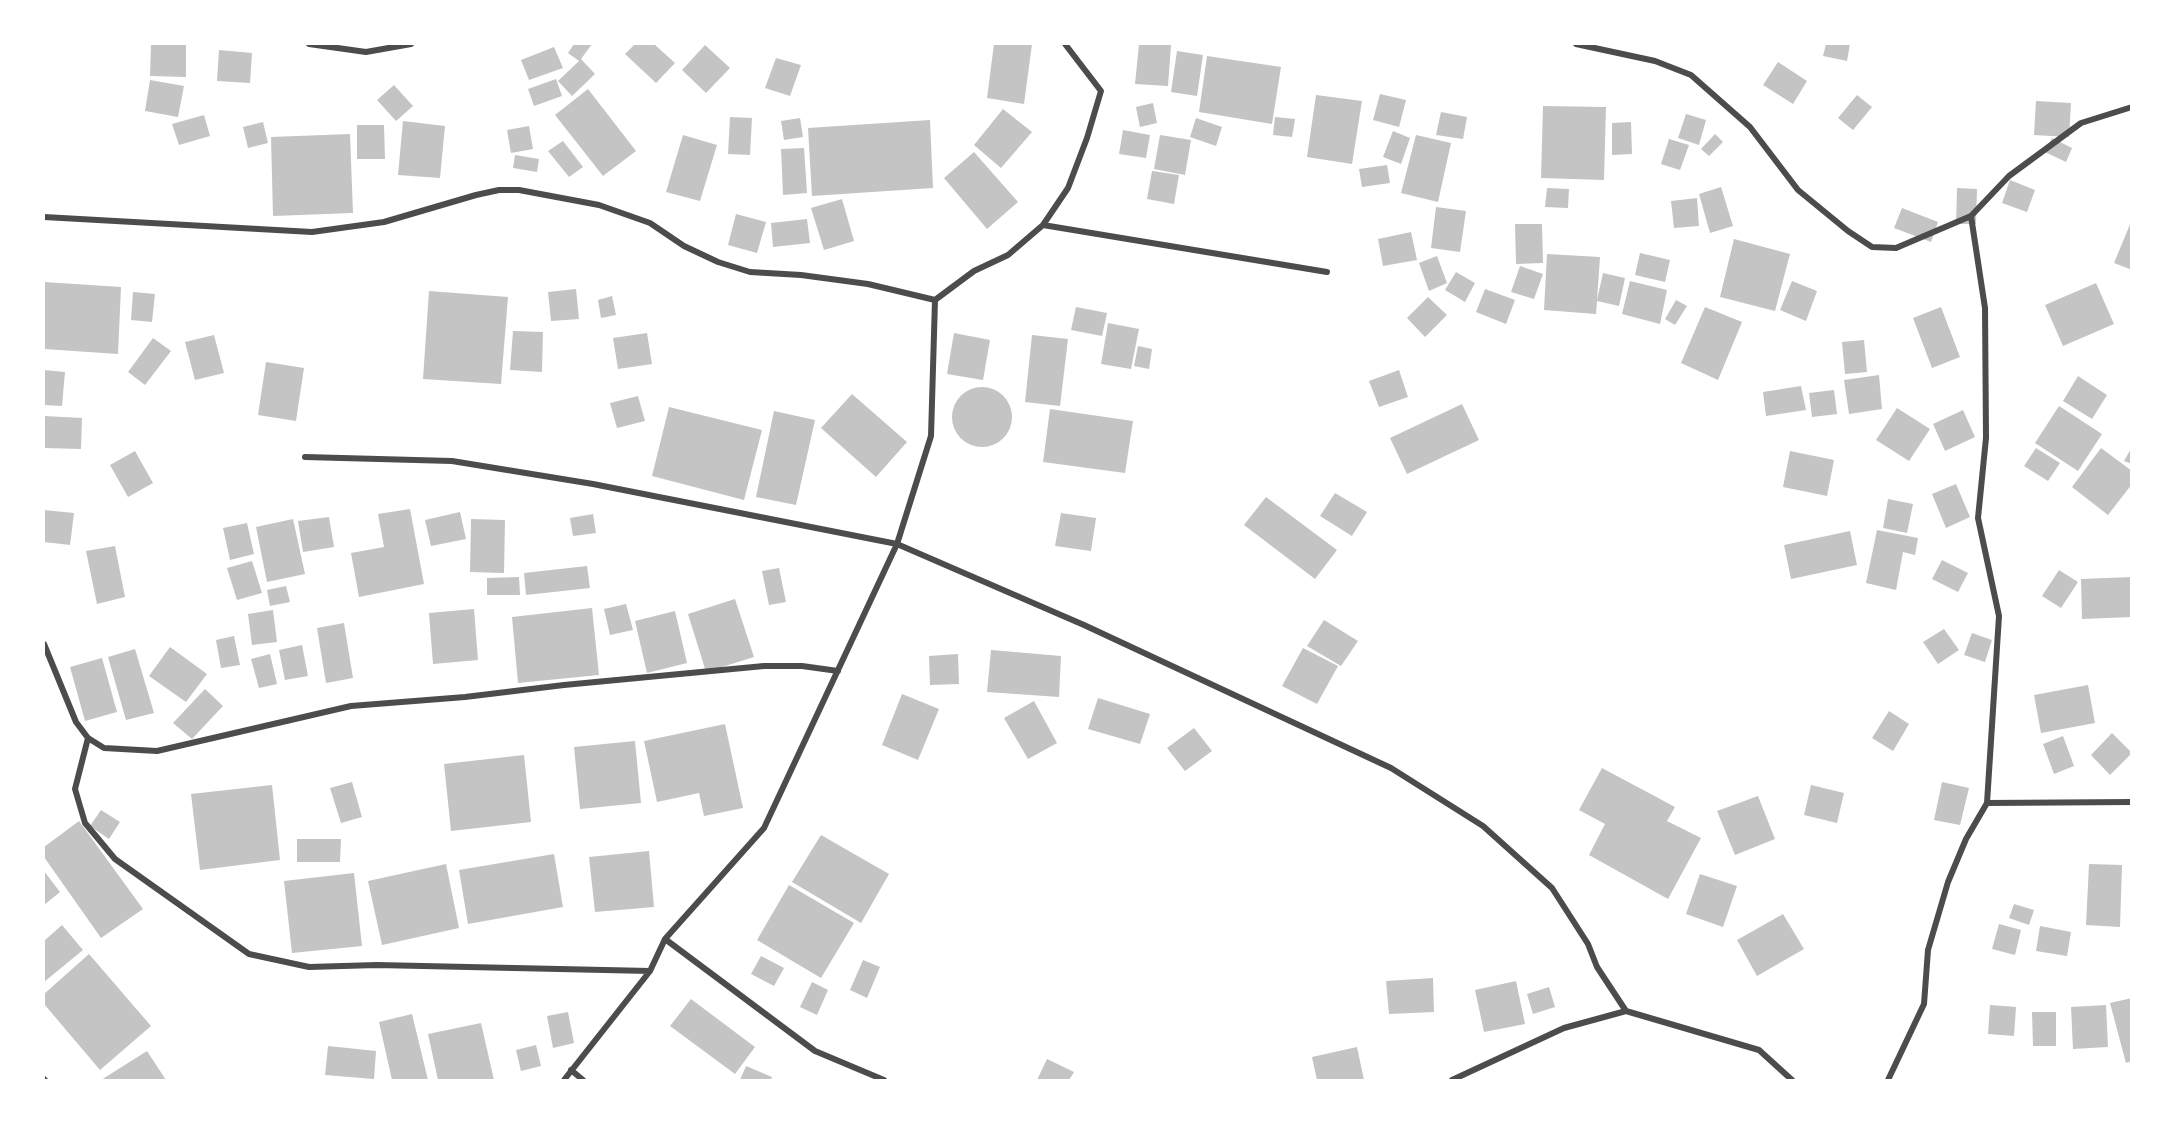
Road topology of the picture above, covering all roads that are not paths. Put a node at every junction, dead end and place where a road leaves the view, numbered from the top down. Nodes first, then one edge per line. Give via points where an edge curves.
1 (309, 44) edge
2 (411, 44) edge
3 (1065, 44) edge
4 (1576, 44) edge
5 (2132, 107) edge
6 (1971, 216) junction
7 (44, 217) edge
8 (1043, 225) junction
9 (1327, 272) dead end
10 (934, 300) junction
11 (305, 457) dead end
12 (897, 544) junction
13 (44, 644) edge
14 (838, 671) junction
15 (88, 738) junction
16 (1988, 802) junction
17 (2132, 802) edge
18 (665, 939) junction
19 (650, 971) junction
20 (1626, 1011) junction
21 (572, 1070) junction
22 (564, 1080) edge
23 (583, 1080) edge
24 (884, 1080) edge
25 (1452, 1080) edge
26 (1792, 1080) edge
27 (1888, 1080) edge

1 - 2 street via 366,52
3 - 8 street via 1101,91 1068,188
4 - 6 street via 1655,61 1691,75 1750,127 1798,190 1872,247 1896,248
5 - 6 street via 2081,123 2009,176
6 - 16 street via 1985,308 1986,438 1978,518 1999,616
7 - 10 street via 312,232 384,222 476,195 519,190 599,205 640,219 684,246 750,272 868,284
8 - 9 street
8 - 10 street via 1008,255 974,271
10 - 12 street via 931,436
11 - 12 street via 452,461 593,484
12 - 14 street
12 - 20 street via 1084,625 1391,768 1483,826 1552,888 1588,944 1596,967
13 - 15 street via 76,722
14 - 15 street via 764,666 351,706 158,751 104,748
14 - 18 street via 764,828
15 - 19 street via 75,789 85,823 115,859 249,954 309,967
16 - 17 street
16 - 27 street via 1966,839 1948,882 1928,950 1924,1004
18 - 19 street
18 - 24 street via 814,1051
19 - 21 street
20 - 25 street via 1564,1028
20 - 26 street via 1759,1050
21 - 22 street
21 - 23 street

